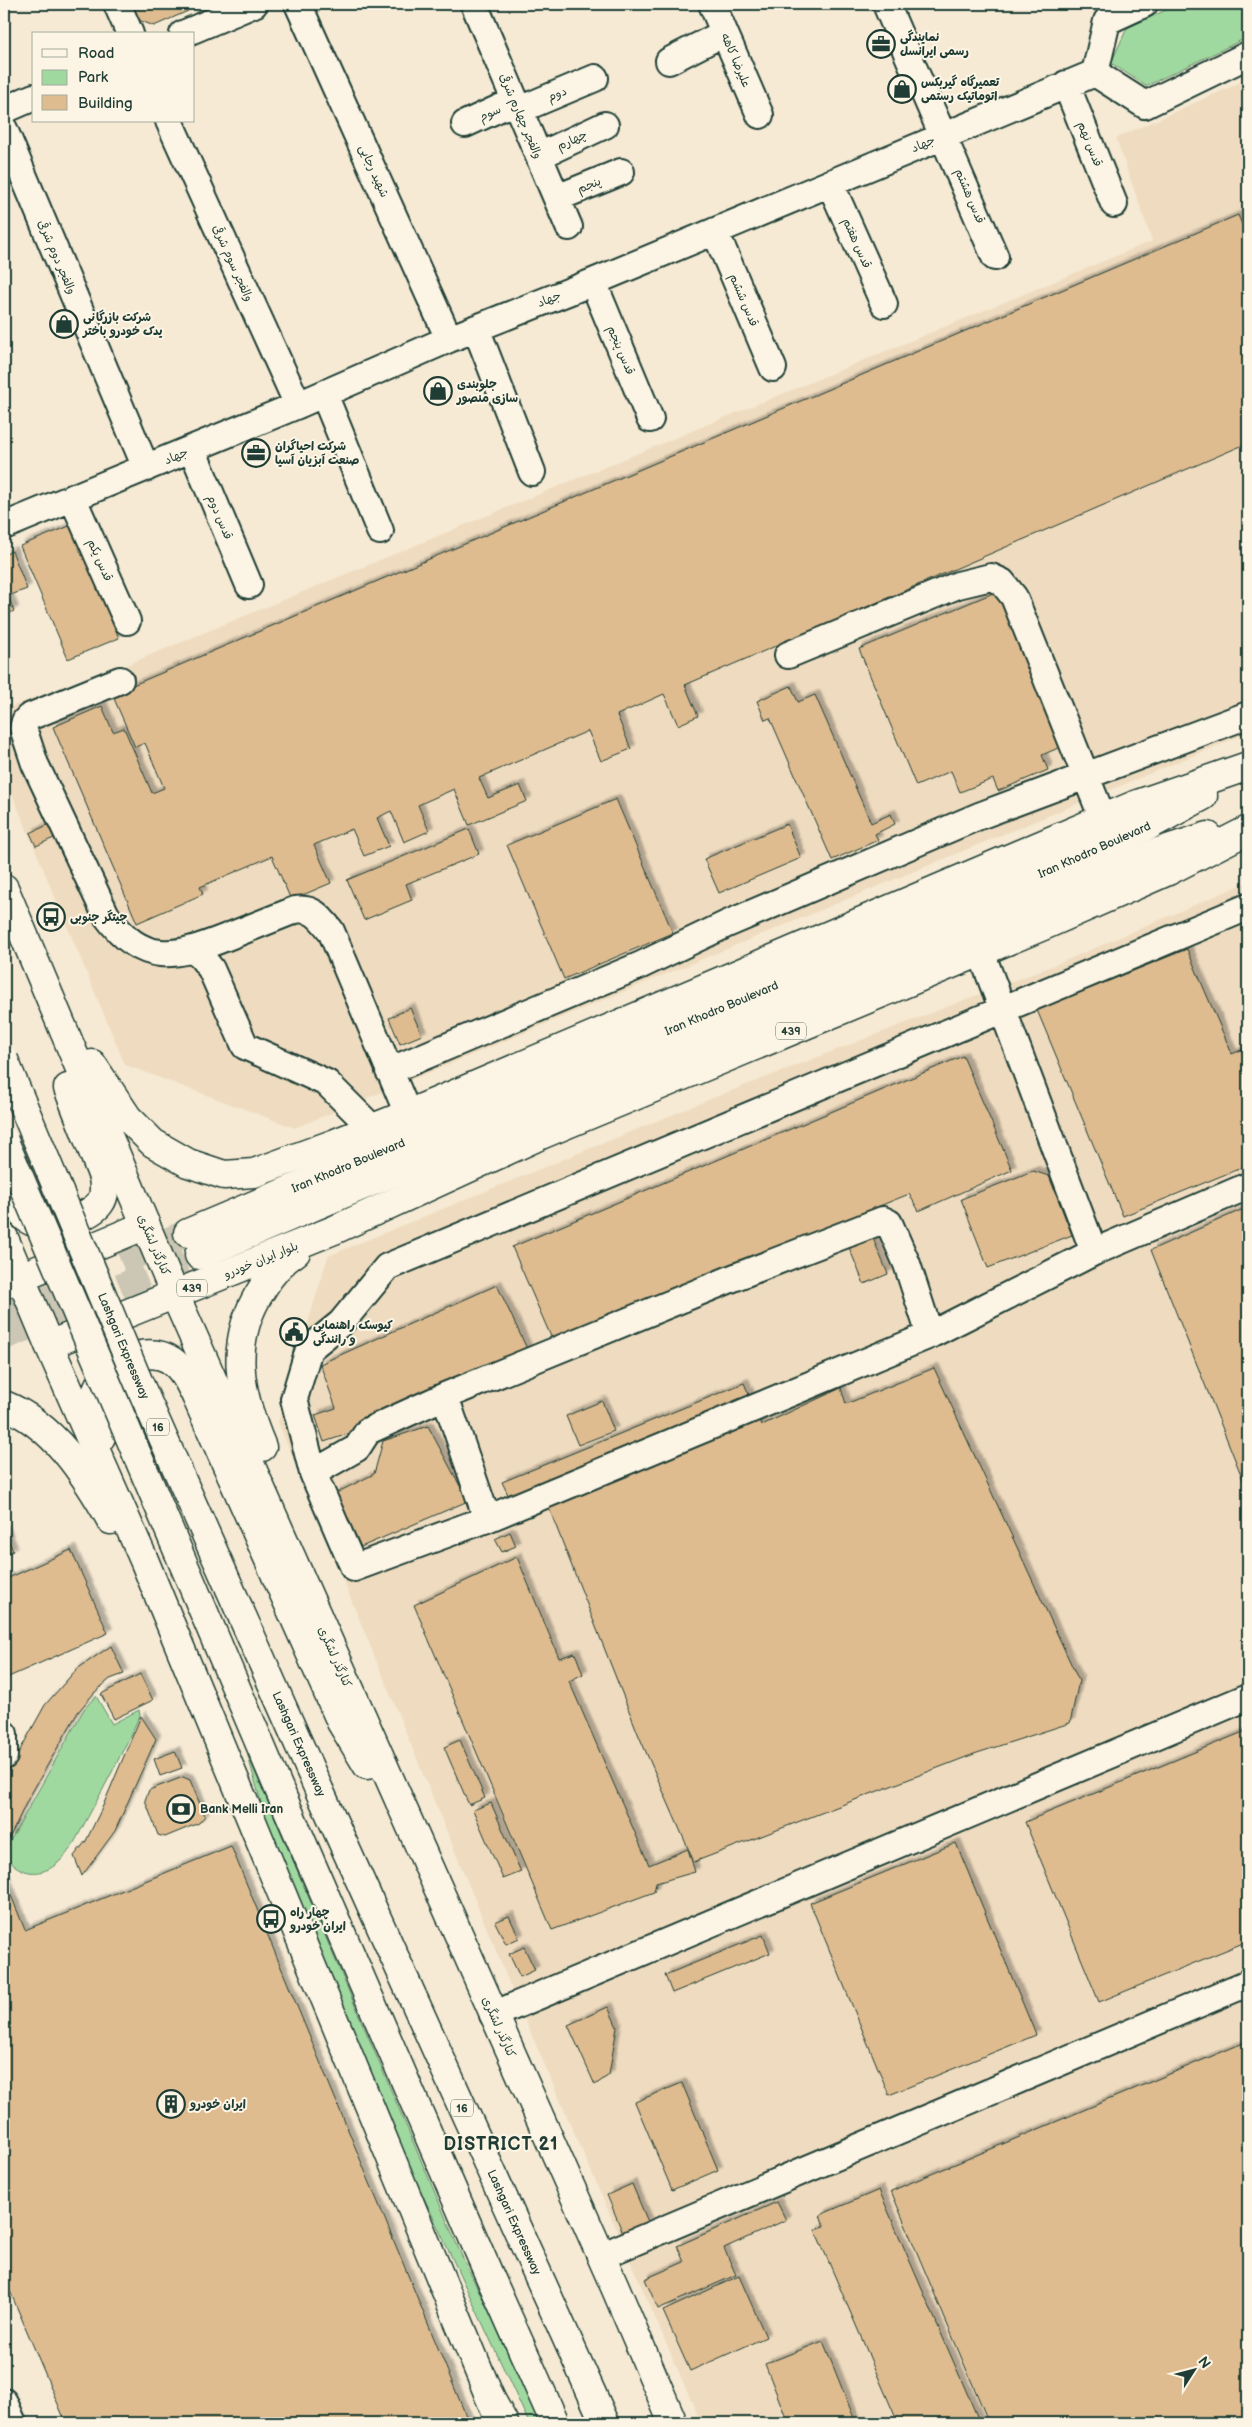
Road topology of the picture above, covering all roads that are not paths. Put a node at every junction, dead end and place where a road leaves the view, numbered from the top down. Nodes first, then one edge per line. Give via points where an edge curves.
1 (117, 4) edge
2 (254, 4) edge
3 (298, 4) edge
4 (474, 4) edge
5 (712, 4) edge
6 (886, 4) edge
7 (1144, 4) edge
8 (129, 32) edge
9 (188, 32) edge
10 (724, 33) junction
11 (1248, 55) edge
12 (669, 61) dead end
13 (1095, 73) junction
14 (595, 78) dead end
15 (1066, 84) junction
16 (32, 98) edge
17 (517, 105) junction
18 (4, 110) edge
19 (760, 115) dead end
20 (169, 122) edge
21 (465, 124) dead end
22 (605, 125) dead end
23 (4, 129) edge
24 (944, 135) junction
25 (539, 156) junction
26 (621, 172) dead end
27 (830, 183) junction
28 (557, 198) junction
29 (1114, 204) dead end
30 (569, 228) dead end
31 (715, 231) junction
32 (995, 257) dead end
33 (593, 282) junction
34 (884, 304) dead end
35 (476, 328) junction
36 (449, 339) junction
37 (773, 368) dead end
38 (324, 394) junction
39 (298, 405) junction
40 (650, 419) dead end
41 (192, 449) junction
42 (146, 468) junction
43 (532, 472) dead end
44 (72, 499) junction
45 (4, 526) edge
46 (380, 531) dead end
47 (249, 585) dead end
48 (127, 621) dead end
49 (788, 655) dead end
50 (120, 680) dead end
51 (1248, 715) edge
52 (1248, 766) edge
53 (1248, 771) edge
54 (1086, 775) junction
55 (1103, 819) junction
56 (1248, 823) edge
57 (1248, 830) edge
58 (4, 889) edge
59 (1248, 907) edge
60 (196, 950) junction
61 (981, 952) junction
62 (881, 955) junction
63 (51, 999) junction
64 (1002, 1008) junction
65 (4, 1060) edge
66 (389, 1070) junction
67 (408, 1114) junction
68 (372, 1128) junction
69 (4, 1141) edge
70 (4, 1180) edge
71 (1248, 1186) edge
72 (146, 1225) junction
73 (334, 1230) junction
74 (4, 1238) edge
75 (193, 1244) tunnel mouth
76 (1094, 1252) junction
77 (12, 1280) edge
78 (175, 1295) junction
79 (930, 1335) junction
80 (49, 1345) junction
81 (445, 1396) junction
82 (4, 1405) edge
83 (313, 1473) junction
84 (487, 1519) junction
85 (144, 1560) junction
86 (177, 1640) junction
87 (1248, 1697) edge
88 (4, 1734) edge
89 (4, 1756) edge
90 (425, 1860) junction
91 (1248, 1983) edge
92 (494, 2015) junction
93 (601, 2256) junction
94 (615, 2287) junction
95 (4, 2402) edge
96 (13, 2423) edge
97 (502, 2423) edge
98 (556, 2423) edge
99 (605, 2423) edge
100 (656, 2423) edge
101 (673, 2423) edge

1 - 8 street
2 - 9 street
3 - 36 street, شهید رجایی
4 - 17 street, والفجر چهارم شرقی
5 - 10 street, علیرضا کاهه
6 - 24 street, قدس هشتم
7 - 13 street via 1107,21
10 - 12 street
10 - 19 street, علیرضا کاهه
11 - 13 street via 1145,105
13 - 15 street, جهاد
14 - 17 street, دوم
15 - 24 street, جهاد
15 - 29 street, قدس نهم
16 - 18 street
17 - 21 street, سوم
17 - 25 street, والفجر چهارم شرقی
20 - 39 street, والفجر سوم شرقی
22 - 25 street, چهارم
23 - 42 street, والفجر دوم شرقی
24 - 27 street, جهاد
24 - 32 street, قدس هشتم
25 - 28 street, والفجر چهارم شرقی
26 - 28 street, پنجم
27 - 31 street, جهاد
27 - 34 street, قدس هفتم
28 - 30 street, والفجر چهارم شرقی
31 - 33 street, جهاد
31 - 37 street, قدس ششم
33 - 35 street, جهاد
33 - 40 street, قدس پنجم
35 - 36 street, جهاد
35 - 43 street
36 - 38 street, جهاد
38 - 39 street, جهاد
38 - 46 street
39 - 41 street, جهاد
41 - 42 street, جهاد
41 - 47 street, قدس دوم
42 - 44 street, جهاد
44 - 45 street, جهاد
44 - 48 street, قدس یکم
49 - 54 street via 958,586 991,577 1002,582 1014,597
50 - 60 street via 29,717 23,728 43,782 106,915 118,932 140,948 181,954
51 - 54 street
52 - 55 main road, Iran Khodro Boulevard
53 - 62 main road, Iran Khodro Boulevard via 1148,826 1054,868
54 - 55 street
54 - 66 street via 979,816 727,924 641,965
55 - 67 main road, Iran Khodro Boulevard
56 - 62 main road, Iran Khodro Boulevard via 1158,852
57 - 61 main road, 439 via 1168,871
58 - 63 main road, کنارگذر لشگری
58 - 70 main road via 23,975 103,1177 105,1191 100,1204 86,1213 50,1226 25,1217 14,1204
59 - 64 street
60 - 66 street via 295,910 306,908 318,915 331,931
60 - 68 street via 211,969 245,1046 327,1083
61 - 64 street
61 - 73 main road, 439 via 543,1134
62 - 75 main road, Iran Khodro Boulevard
63 - 68 main road via 128,1118 153,1143 188,1163 224,1175 254,1173
63 - 72 main road, کنارگذر لشگری
64 - 76 street
64 - 83 street via 387,1267 340,1323 309,1349 294,1399
65 - 99 main road, Lashgari Expressway / 16, bridge via 138,1381
66 - 67 street
67 - 68 main road, Iran Khodro Boulevard
69 - 98 main road, 16, bridge via 282,1796
71 - 76 street
72 - 77 main road
72 - 78 main road, کنارگذر لشگری
73 - 78 main road, بلوار ایران خودرو / 439
73 - 90 main road via 292,1255 270,1276 252,1304 240,1341 241,1385 250,1419 375,1706
74 - 77 main road
76 - 79 street
77 - 80 main road
78 - 80 main road, بلوار ایران خودرو / 439
78 - 90 main road, کنارگذر لشگری
79 - 81 street via 907,1264 889,1223 883,1220
79 - 84 street
80 - 85 main road
81 - 83 street via 368,1431 357,1448
81 - 84 street
82 - 86 main road via 20,1411 47,1430 66,1453 105,1510
83 - 84 street via 354,1568
85 - 86 main road
85 - 90 main road via 103,1447 95,1400 100,1383 109,1371 149,1354 174,1362 185,1375 340,1722
86 - 97 main road
87 - 92 street
88 - 89 street
90 - 92 main road, کنارگذر لشگری
91 - 93 street
92 - 93 main road, کنارگذر لشگری
93 - 94 main road, کنارگذر لشگری
94 - 100 main road
94 - 101 main road, کنارگذر لشگری
95 - 96 street

